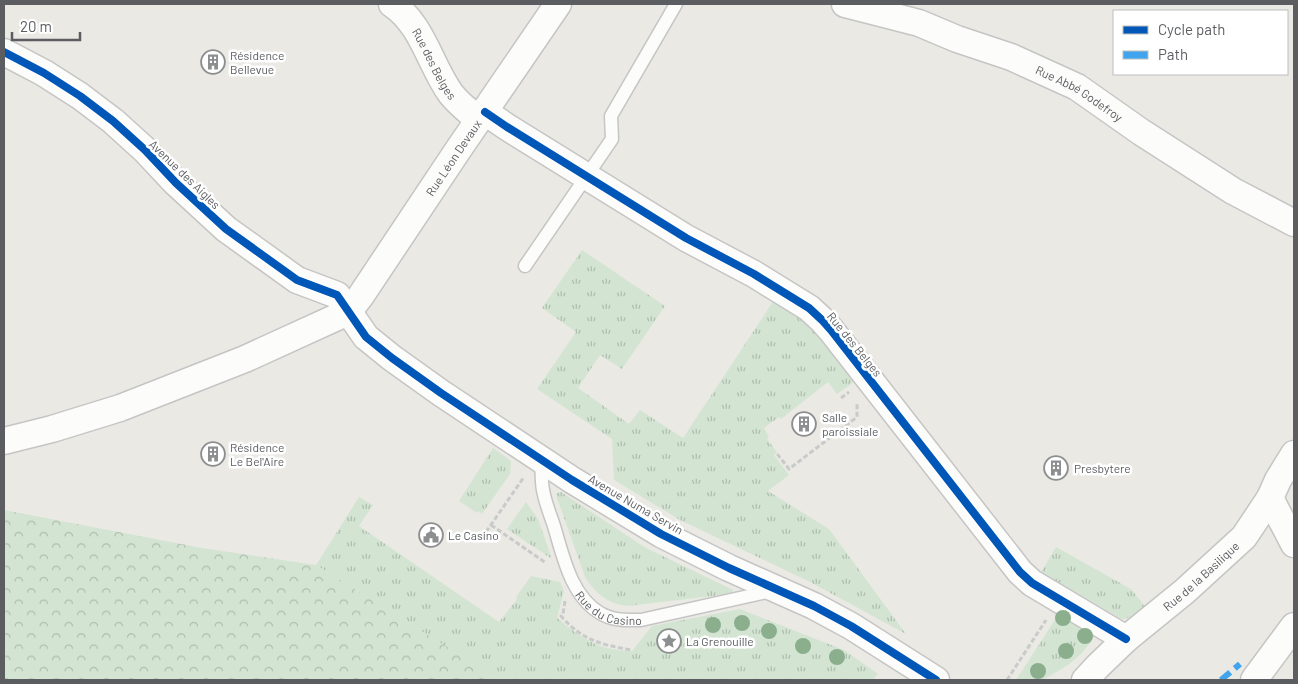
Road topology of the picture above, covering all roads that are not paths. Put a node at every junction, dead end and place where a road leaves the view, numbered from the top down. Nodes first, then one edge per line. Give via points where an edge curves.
1 (392, 4) edge
2 (558, 4) edge
3 (676, 4) edge
4 (845, 4) edge
5 (4, 52) edge
6 (482, 116) junction
7 (587, 176) junction
8 (1294, 223) edge
9 (525, 266) dead end
10 (348, 312) junction
11 (4, 441) edge
12 (1294, 454) edge
13 (533, 467) junction
14 (1270, 498) junction
15 (1294, 544) edge
16 (779, 590) junction
17 (1294, 626) edge
18 (1126, 639) junction
19 (936, 680) edge
20 (1086, 680) edge
21 (1254, 680) edge

1 - 6 street, Rue des Belges via 415,28 450,93 467,110
2 - 6 street, Rue Léon Devaux
3 - 7 lane via 610,116 612,139
4 - 8 street, Rue Abbé Godefroy via 919,23 1011,57 1077,87 1233,192
5 - 10 street, Avenue des Aigles via 87,101 145,150 226,228 297,280 337,296
6 - 7 street, Rue des Belges via 507,127
6 - 10 street, Rue Léon Devaux
7 - 9 lane
7 - 18 street, Rue des Belges via 817,314 1020,572 1032,583
10 - 11 street via 245,359 120,408
10 - 13 street, Avenue Numa Servin via 366,337 386,354 441,393
12 - 14 street, Rue de la Basilique
13 - 16 street, Avenue Numa Servin via 572,480 661,534
13 - 16 lane, Rue du Casino via 576,587 600,613 611,618 641,620
14 - 15 street
14 - 18 street, Rue de la Basilique via 1244,537 1185,592
16 - 19 street, Avenue Numa Servin via 851,626
17 - 21 street
18 - 20 street, Rue de la Basilique

